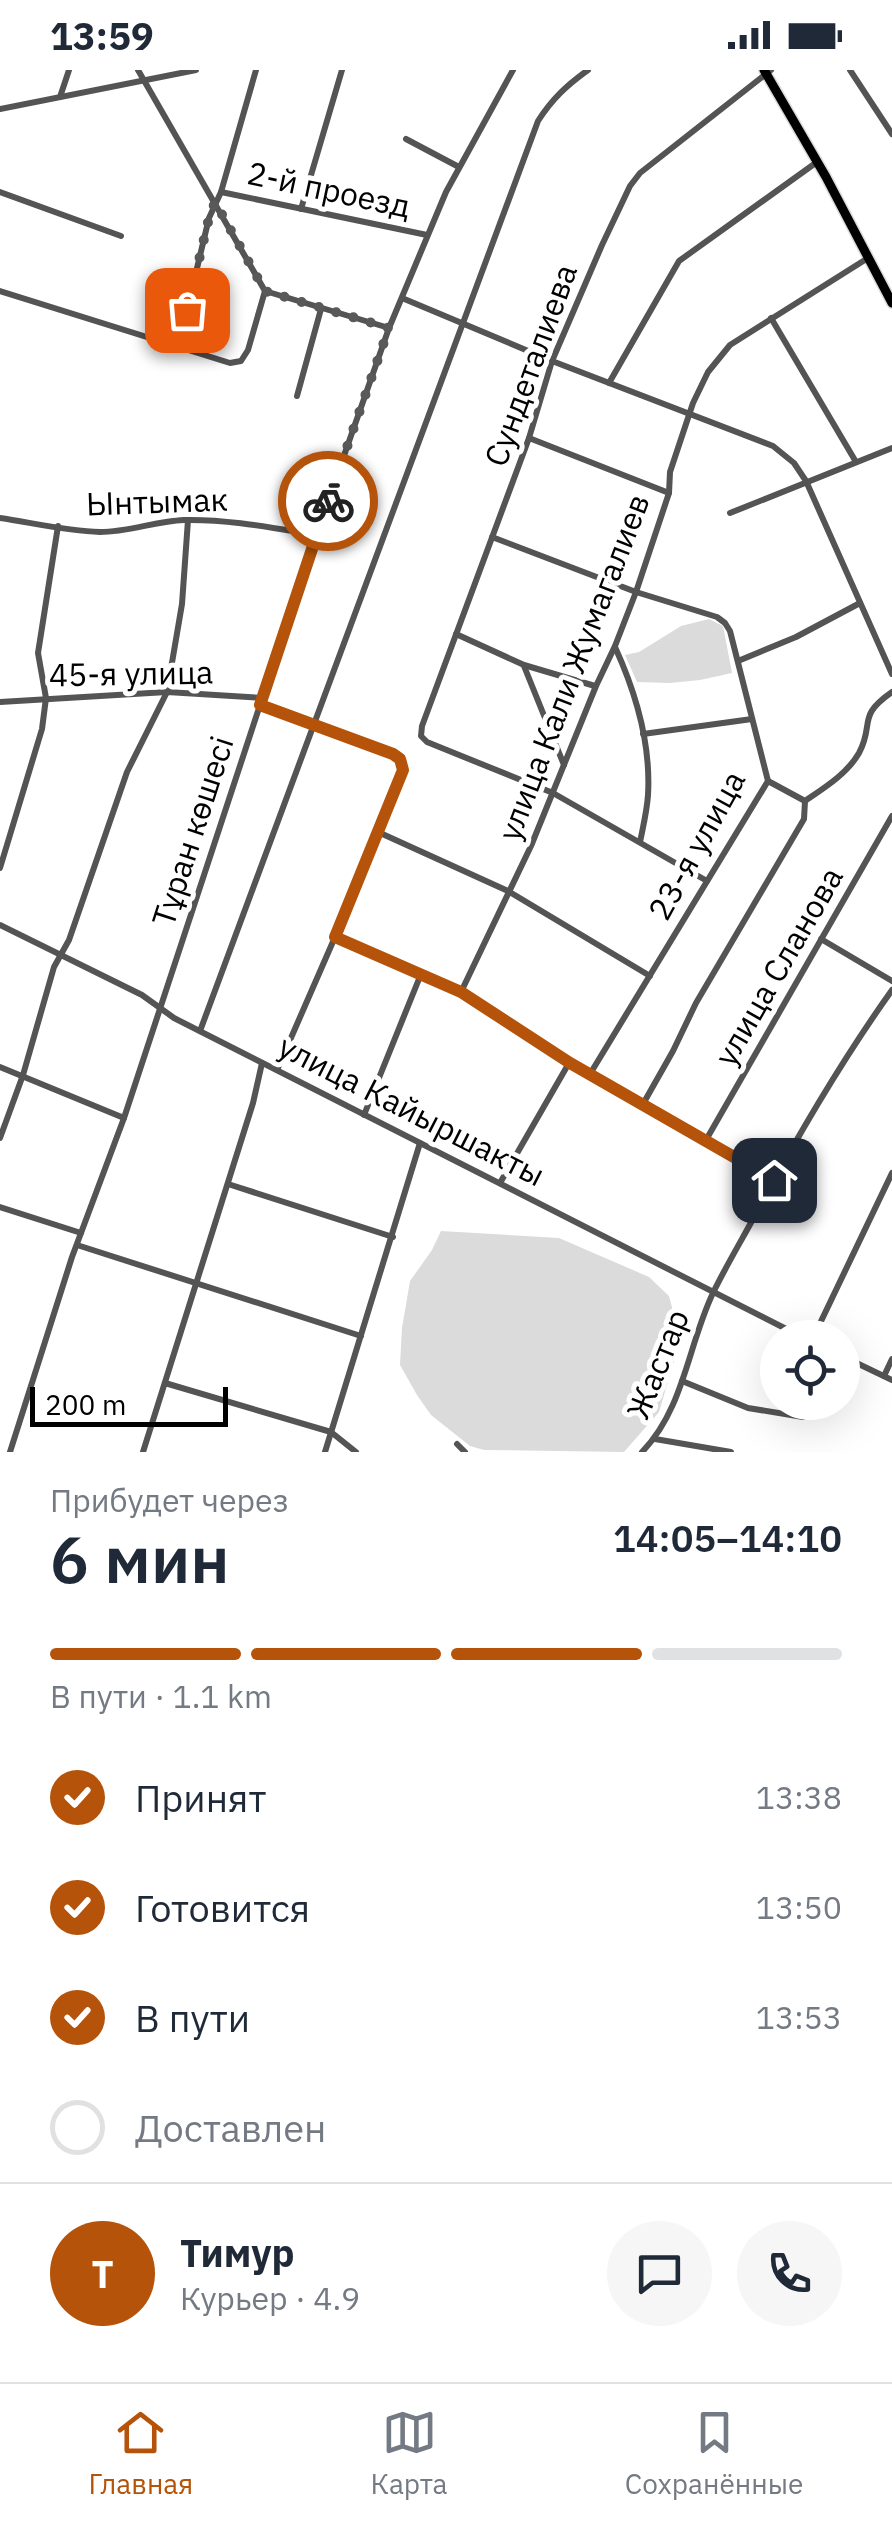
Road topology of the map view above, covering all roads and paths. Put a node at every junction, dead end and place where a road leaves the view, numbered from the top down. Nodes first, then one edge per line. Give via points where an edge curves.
1 (69, 70) edge
2 (138, 70) edge
3 (196, 70) edge
4 (256, 70) edge
5 (342, 70) edge
6 (512, 70) edge
7 (588, 70) edge
8 (850, 70) edge
9 (767, 71) edge
10 (144, 80) junction
11 (60, 97) junction
12 (0, 109) edge
13 (892, 134) edge
14 (406, 138) dead end
15 (817, 162) junction
16 (458, 166) junction
17 (0, 192) edge
18 (221, 192) junction
19 (215, 202) junction
20 (301, 209) junction
21 (427, 235) junction
22 (122, 236) dead end
23 (868, 258) junction
24 (892, 273) edge
25 (880, 280) junction
26 (0, 291) edge
27 (265, 291) junction
28 (402, 298) junction
29 (892, 303) edge
30 (322, 309) junction
31 (187, 310) dead end
32 (771, 318) junction
33 (462, 325) junction
34 (389, 328) junction
35 (552, 362) junction
36 (609, 383) junction
37 (298, 396) dead end
38 (690, 416) junction
39 (530, 438) junction
40 (892, 448) edge
41 (856, 462) junction
42 (806, 481) junction
43 (669, 493) junction
44 (730, 513) dead end
45 (0, 518) edge
46 (188, 520) junction
47 (58, 526) junction
48 (316, 534) junction
49 (492, 537) junction
50 (636, 592) junction
51 (860, 603) junction
52 (456, 634) junction
53 (614, 646) junction
54 (738, 660) junction
55 (524, 665) junction
56 (892, 674) edge
57 (596, 686) junction
58 (167, 692) junction
59 (892, 692) edge
60 (46, 698) junction
61 (262, 701) junction
62 (0, 702) edge
63 (752, 719) junction
64 (315, 725) junction
65 (643, 734) junction
66 (564, 765) junction
67 (768, 781) junction
68 (553, 792) junction
69 (805, 801) junction
70 (892, 816) edge
71 (378, 832) junction
72 (640, 842) junction
73 (0, 868) edge
74 (707, 880) junction
75 (508, 892) junction
76 (0, 925) edge
77 (335, 937) junction
78 (821, 939) junction
79 (62, 956) junction
80 (421, 974) junction
81 (650, 976) junction
82 (892, 981) edge
83 (892, 990) edge
84 (461, 992) junction
85 (160, 1007) junction
86 (200, 1031) junction
87 (262, 1062) junction
88 (570, 1063) junction
89 (0, 1066) edge
90 (277, 1070) junction
91 (590, 1074) junction
92 (23, 1075) junction
93 (643, 1104) junction
94 (364, 1115) junction
95 (124, 1118) junction
96 (0, 1138) edge
97 (706, 1140) junction
98 (420, 1143) junction
99 (892, 1173) edge
100 (774, 1180) junction
101 (500, 1183) junction
102 (228, 1184) junction
103 (0, 1207) edge
104 (81, 1234) junction
105 (393, 1237) junction
106 (77, 1245) junction
107 (197, 1284) junction
108 (714, 1292) junction
109 (769, 1320) edge
110 (822, 1320) edge
111 (361, 1336) junction
112 (892, 1359) edge
113 (860, 1365) edge
114 (884, 1376) junction
115 (892, 1380) edge
116 (682, 1381) junction
117 (165, 1383) junction
118 (760, 1410) edge
119 (331, 1432) junction
120 (655, 1439) junction
121 (679, 1443) junction
122 (457, 1444) dead end
123 (10, 1452) edge
124 (143, 1452) edge
125 (325, 1452) edge
126 (356, 1452) edge
127 (465, 1452) edge
128 (642, 1452) edge
129 (686, 1452) edge
130 (731, 1452) edge

1 - 11 street
2 - 10 street
3 - 10 street
4 - 18 street
5 - 20 street
6 - 16 street, Тұран көшесі
7 - 33 street via 566,85 538,121
8 - 13 street
9 - 15 main road
9 - 35 street, Сундеталиева via 630,186
10 - 11 street
10 - 19 street
11 - 12 street
14 - 16 street
15 - 23 main road
15 - 36 street via 679,261
16 - 21 street, Тұран көшесі
17 - 22 street
18 - 19 street
18 - 20 street, 2-й проезд
19 - 27 street
19 - 31 street
20 - 21 street, 2-й проезд
21 - 28 street, Тұран көшесі
23 - 25 main road
23 - 32 street, улица Кали Жумагалиев
24 - 25 street
25 - 29 main road
26 - 27 street via 230,363 248,350
27 - 30 street
28 - 33 street
28 - 34 street, Тұран көшесі
30 - 34 street
30 - 37 street
32 - 38 street, улица Кали Жумагалиев via 730,346 708,372
32 - 41 street
33 - 35 street
33 - 64 street
34 - 48 street, Тұран көшесі
35 - 36 street
35 - 39 street, Сундеталиева
36 - 38 street
38 - 42 street via 773,446
38 - 43 street, улица Кали Жумагалиев
39 - 43 street
39 - 49 street, Сундеталиева
40 - 41 street
41 - 42 street
42 - 44 street
42 - 51 street
43 - 50 street, улица Кали Жумагалиев
45 - 47 street, Ынтымак
46 - 47 street, Ынтымак via 118,531
46 - 48 street, Ынтымак
46 - 58 street
47 - 60 street via 38,653
48 - 61 street, Тұран көшесі
49 - 50 street
49 - 52 street, Сундеталиева
50 - 53 street, улица Кали Жумагалиев
50 - 54 street, 23-я улица via 717,617 730,631
51 - 54 street
51 - 56 street
52 - 55 street
52 - 68 street, Сундеталиева via 421,736
53 - 57 street, улица Кали Жумагалиев
53 - 65 street
54 - 63 street, 23-я улица
55 - 57 street
55 - 66 street
57 - 66 street, улица Кали Жумагалиев
58 - 60 street, 45-я улица
58 - 61 street, 45-я улица
58 - 79 street via 127,772
59 - 69 street via 872,708 857,756
60 - 62 street, 45-я улица
60 - 73 street
61 - 64 street
61 - 85 street, Тұран көшесі
63 - 65 street
63 - 67 street, 23-я улица
64 - 71 street via 400,759 403,770
64 - 86 street
65 - 72 street via 648,796
66 - 68 street, улица Кали Жумагалиев
67 - 69 street
67 - 74 street, 23-я улица
68 - 72 street
68 - 75 street, улица Кали Жумагалиев
69 - 93 street via 804,820
70 - 78 street, улица Сланова
71 - 75 street
71 - 77 street
72 - 74 street
74 - 81 street, 23-я улица
75 - 81 street
75 - 84 street, улица Кали Жумагалиев
76 - 79 street, улица Кайыршакты
77 - 80 street
77 - 90 street
78 - 82 street
78 - 97 street, улица Сланова
79 - 85 street, улица Кайыршакты
79 - 92 street
80 - 84 street
80 - 94 street
81 - 91 street, 23-я улица
83 - 100 street, Жастар
84 - 88 street
85 - 86 street, улица Кайыршакты
85 - 95 street, Тұран көшесі
86 - 87 street, улица Кайыршакты
87 - 90 street, улица Кайыршакты
87 - 102 street
88 - 91 street
88 - 101 street
89 - 92 street
90 - 94 street, улица Кайыршакты
91 - 93 street
92 - 95 street
92 - 96 street
93 - 97 street
94 - 98 street, улица Кайыршакты
95 - 104 street, Тұран көшесі
97 - 100 street
98 - 101 street, улица Кайыршакты
98 - 105 street
99 - 110 street
100 - 108 street, Жастар
101 - 108 street, улица Кайыршакты
102 - 105 street
102 - 107 street
103 - 104 street
104 - 106 street, Тұран көшесі
105 - 111 street
106 - 107 street
106 - 123 street, Тұран көшесі
107 - 111 street
107 - 117 street
108 - 109 street, улица Кайыршакты
108 - 116 street, Жастар
111 - 119 street
112 - 114 street
113 - 114 street
114 - 115 street
116 - 118 street
116 - 120 street, Жастар
117 - 119 street
117 - 124 street
119 - 125 street
119 - 126 street
120 - 121 street
120 - 128 street, Жастар
121 - 129 street
121 - 130 street
122 - 127 street

